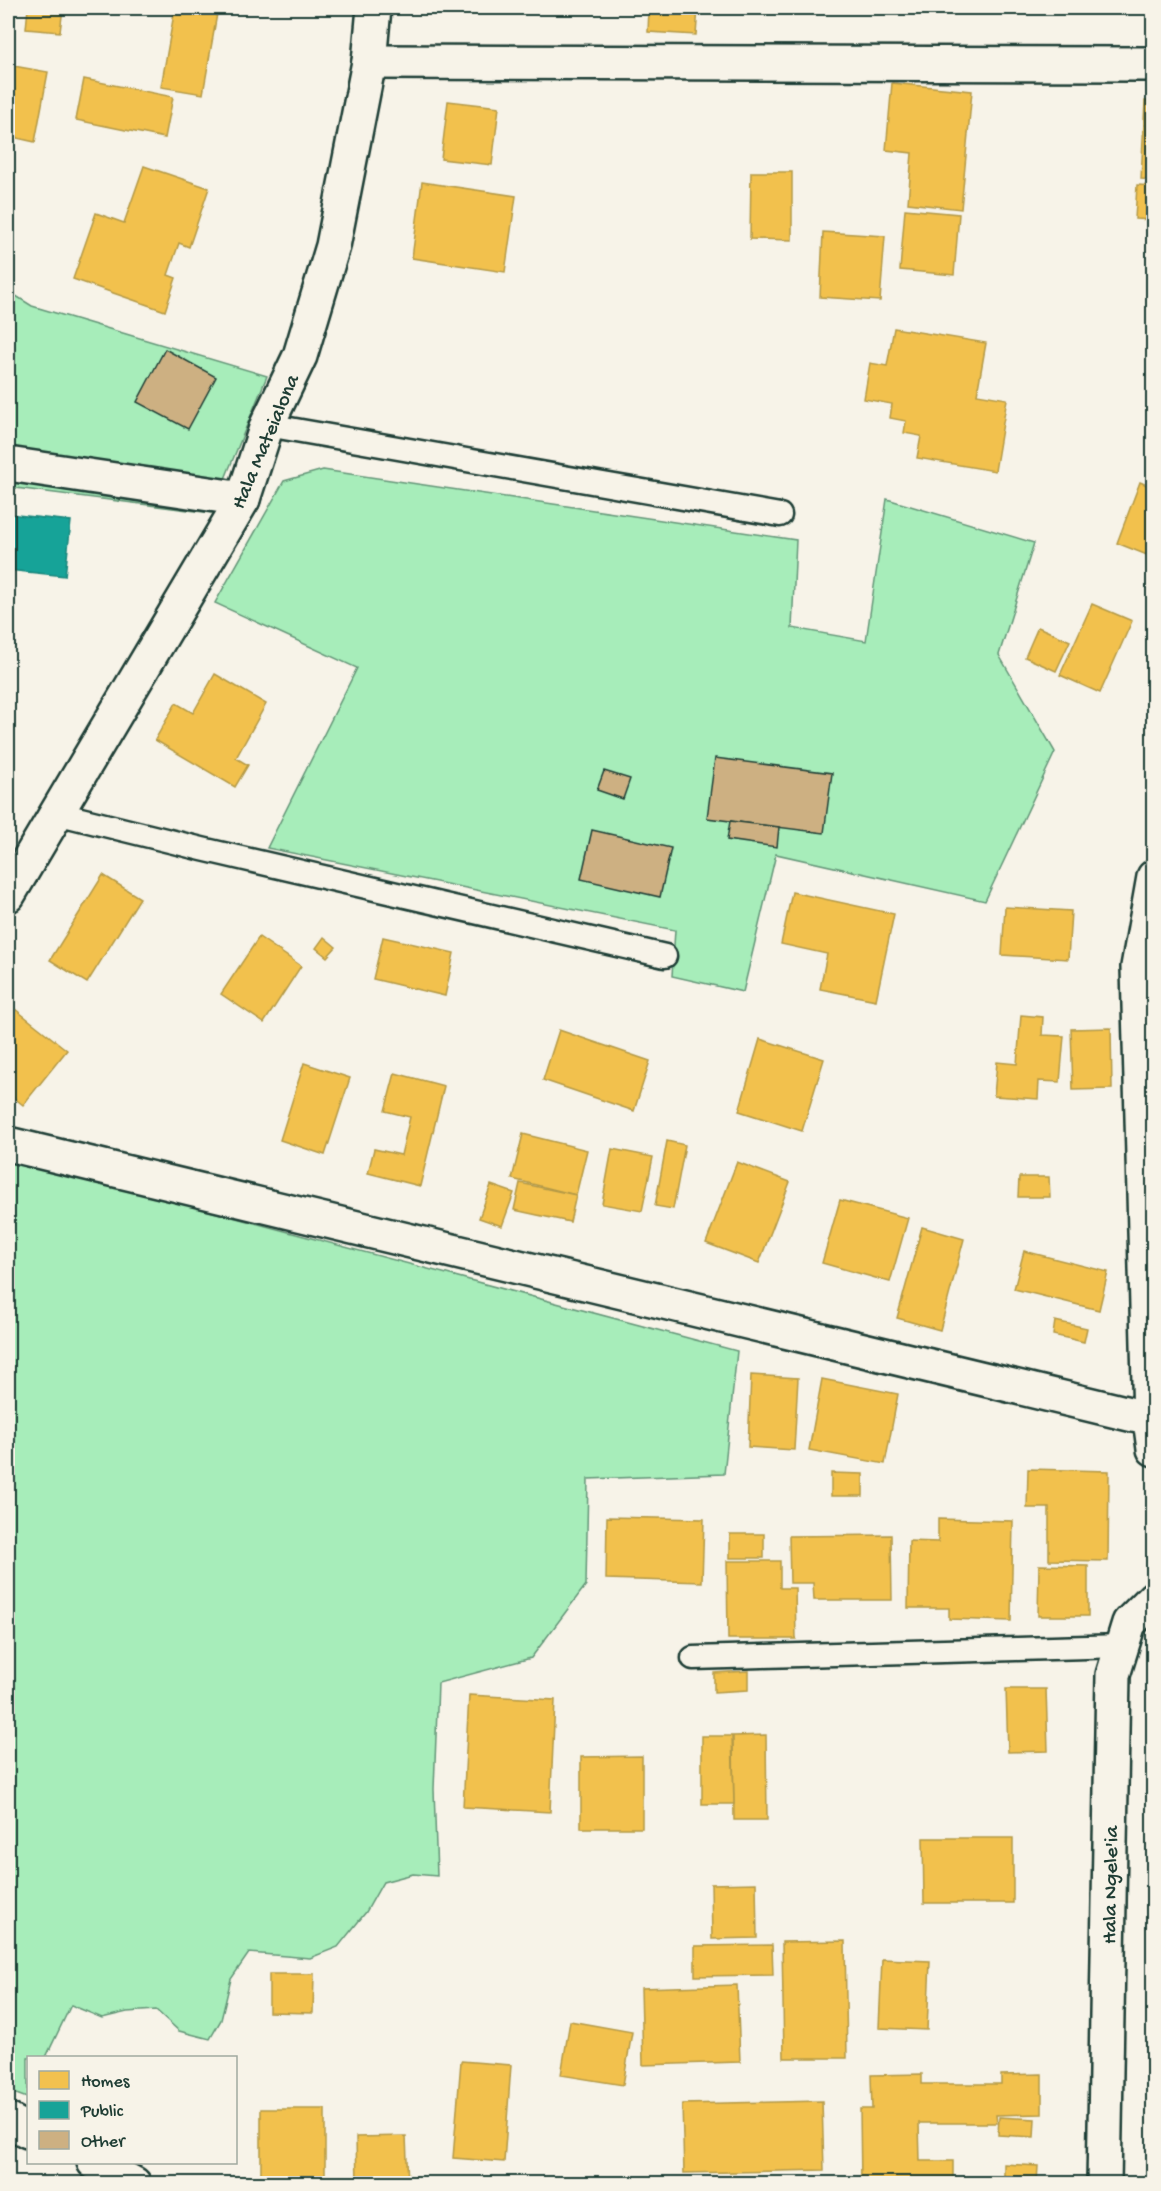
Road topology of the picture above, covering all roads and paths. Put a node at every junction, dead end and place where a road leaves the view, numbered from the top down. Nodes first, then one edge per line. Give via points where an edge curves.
1 (374, 8) edge
2 (369, 62) junction
3 (1154, 64) edge
4 (267, 425) junction
5 (8, 464) edge
6 (243, 499) junction
7 (780, 515) dead end
8 (56, 813) junction
9 (1154, 878) edge
10 (8, 895) edge
11 (665, 956) dead end
12 (8, 1144) edge
13 (1152, 1434) edge
14 (1154, 1598) edge
15 (1122, 1646) junction
16 (693, 1658) dead end
17 (8, 2120) edge
18 (27, 2130) edge
19 (96, 2164) edge
20 (134, 2184) edge
21 (1104, 2184) edge

1 - 2 street, Hala Mateialona
2 - 3 street
2 - 4 street, Hala Mateialona via 333,246 300,356
4 - 6 street, Hala Mateialona
4 - 7 lane
5 - 6 street
6 - 8 street, Hala Mateialona
8 - 10 street, Hala Mateialona
8 - 11 lane
9 - 13 street via 1138,967
12 - 13 street
14 - 15 street, Hala Ngele'ia via 1129,1623
15 - 16 lane
15 - 21 street, Hala Ngele'ia via 1113,1676
17 - 18 street
19 - 20 street

